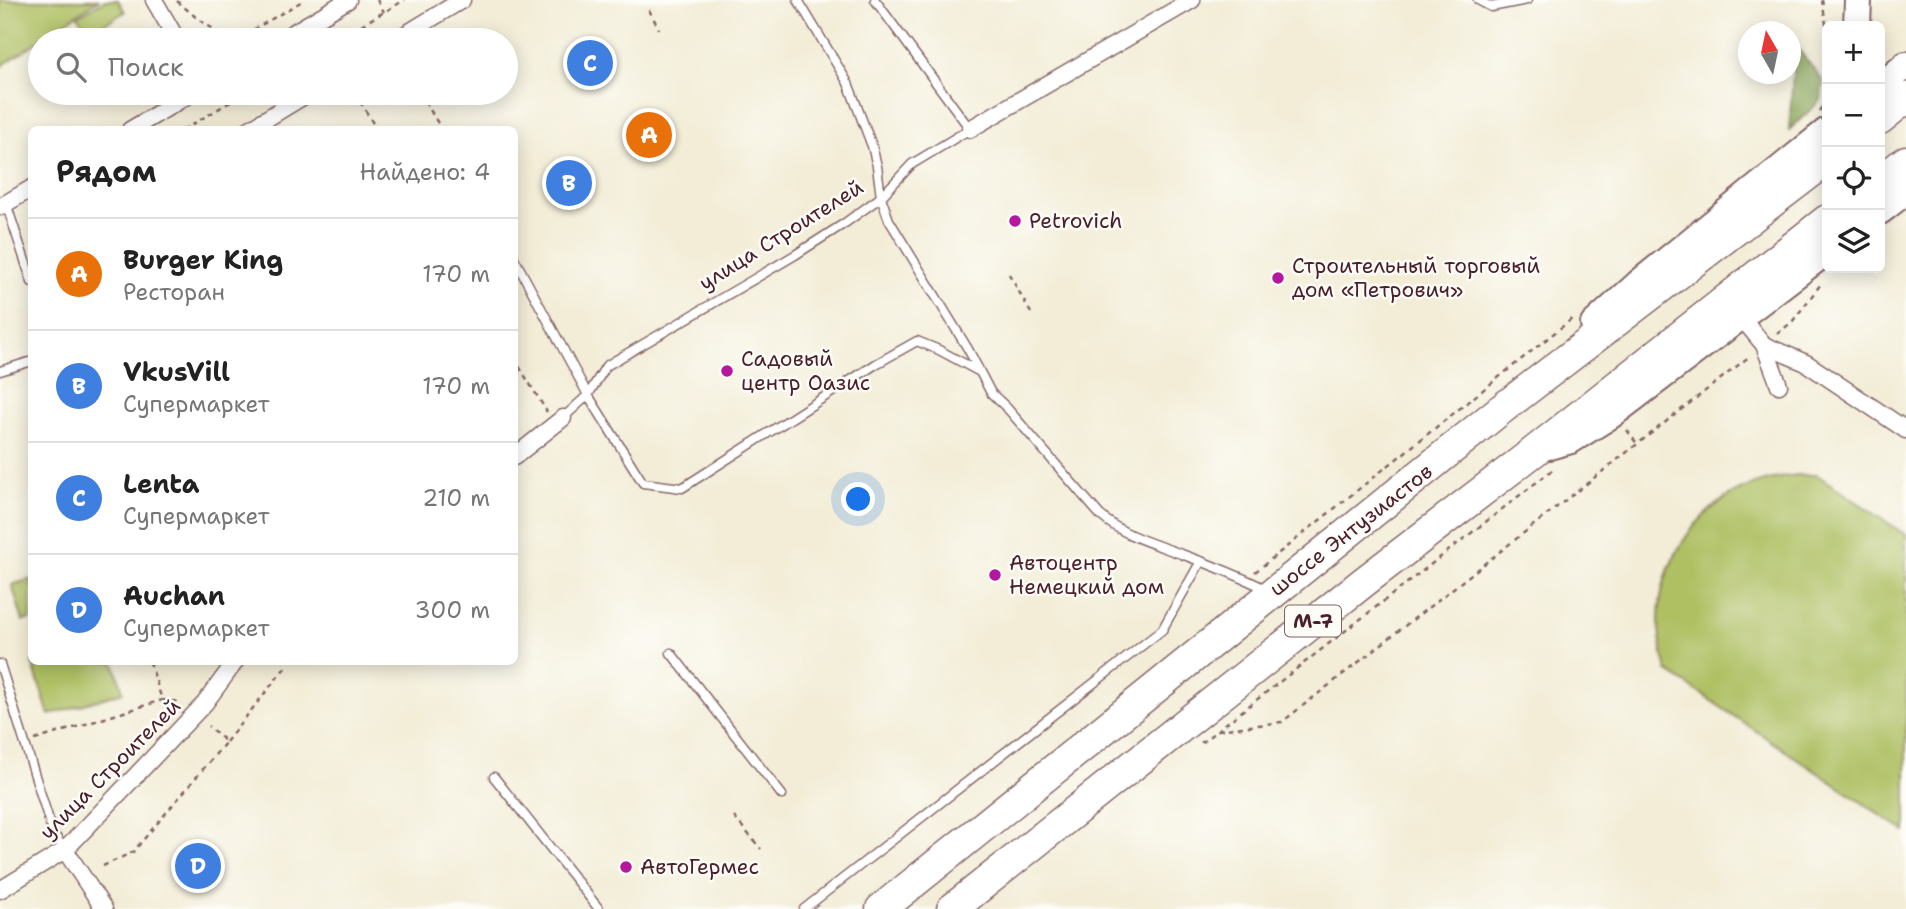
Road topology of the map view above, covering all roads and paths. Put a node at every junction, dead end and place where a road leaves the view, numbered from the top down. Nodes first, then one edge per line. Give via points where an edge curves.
1 (154, 0) edge
2 (304, 0) edge
3 (348, 0) edge
4 (377, 0) edge
5 (405, 0) edge
6 (462, 0) edge
7 (798, 0) edge
8 (875, 0) edge
9 (1192, 0) edge
10 (1478, 0) edge
11 (1527, 0) edge
12 (1822, 0) edge
13 (1858, 0) edge
14 (177, 1) edge
15 (649, 10) dead end
16 (384, 12) junction
17 (1826, 21) edge
18 (1857, 21) edge
19 (170, 28) edge
20 (212, 28) edge
21 (257, 28) edge
22 (301, 28) edge
23 (356, 28) edge
24 (416, 28) edge
25 (659, 29) dead end
26 (1906, 65) edge
27 (1884, 84) edge
28 (1906, 98) edge
29 (172, 105) edge
30 (226, 105) edge
31 (289, 105) edge
32 (362, 105) edge
33 (427, 105) edge
34 (1885, 116) edge
35 (137, 126) edge
36 (190, 126) edge
37 (255, 126) edge
38 (375, 126) edge
39 (440, 126) edge
40 (970, 130) junction
41 (1822, 136) edge
42 (1906, 161) edge
43 (1885, 177) edge
44 (28, 190) edge
45 (1906, 191) edge
46 (881, 197) junction
47 (3, 205) edge
48 (1881, 210) edge
49 (1822, 224) edge
50 (1822, 255) edge
51 (518, 265) edge
52 (28, 271) edge
53 (1009, 274) dead end
54 (1825, 279) dead end
55 (1582, 311) dead end
56 (1031, 313) dead end
57 (1741, 317) junction
58 (1764, 345) junction
59 (28, 362) edge
60 (518, 365) edge
61 (0, 371) edge
62 (980, 372) junction
63 (1779, 385) dead end
64 (588, 395) junction
65 (563, 418) junction
66 (1624, 427) dead end
67 (1906, 430) edge
68 (1637, 444) junction
69 (1536, 450) junction
70 (518, 454) edge
71 (1564, 461) dead end
72 (1201, 561) junction
73 (1246, 579) junction
74 (1273, 592) junction
75 (671, 653) dead end
76 (0, 664) edge
77 (151, 665) edge
78 (233, 665) edge
79 (287, 665) edge
80 (162, 700) junction
81 (182, 702) dead end
82 (208, 726) dead end
83 (226, 742) junction
84 (25, 743) junction
85 (494, 777) dead end
86 (782, 794) dead end
87 (734, 817) dead end
88 (761, 849) dead end
89 (65, 850) junction
90 (103, 866) dead end
91 (0, 890) edge
92 (104, 909) edge
93 (599, 909) edge
94 (804, 909) edge
95 (881, 909) edge
96 (952, 909) edge

1 - 19 street
2 - 21 path
3 - 22 street
4 - 16 path
5 - 16 path
6 - 24 street
7 - 46 lane via 848,83 872,146
8 - 40 lane
9 - 40 street, улица Строителей
10 - 11 lane via 1491,7
12 - 17 path
13 - 18 main road
14 - 20 path
15 - 25 path
16 - 23 path
26 - 27 main road
28 - 34 highway
29 - 35 street
30 - 36 path
31 - 37 street
32 - 38 path
33 - 39 path
40 - 46 lane, улица Строителей via 912,164
41 - 74 highway, шоссе Энтузиастов / М-7 via 1499,411
42 - 43 highway
44 - 47 street
45 - 48 main road
46 - 62 lane via 889,220
46 - 64 lane, улица Строителей via 806,248 606,366
47 - 52 lane
49 - 69 highway, М-7
50 - 57 main road
51 - 64 lane
53 - 56 path
54 - 58 path via 1791,322
55 - 73 path
57 - 58 street
57 - 69 main road via 1611,415 1570,440
58 - 63 street
58 - 67 street via 1805,363
58 - 68 path
59 - 61 lane
60 - 65 path via 547,413
62 - 64 lane via 917,341 682,488 643,483
62 - 72 lane via 991,393 1111,525
64 - 65 lane, улица Строителей
65 - 70 street, улица Строителей
66 - 68 path
68 - 71 path via 1282,722 1217,731
69 - 96 highway, М-7
72 - 73 lane
72 - 94 lane via 1162,630
73 - 74 lane
74 - 95 highway, шоссе Энтузиастов / М-7
75 - 86 lane
76 - 84 lane
77 - 80 path
78 - 89 street, улица Строителей via 205,704
79 - 83 path
80 - 81 path
80 - 84 path
82 - 83 path
83 - 90 path via 133,852
84 - 89 lane via 54,833
85 - 93 lane
87 - 88 path
89 - 91 street, улица Строителей
89 - 92 street

